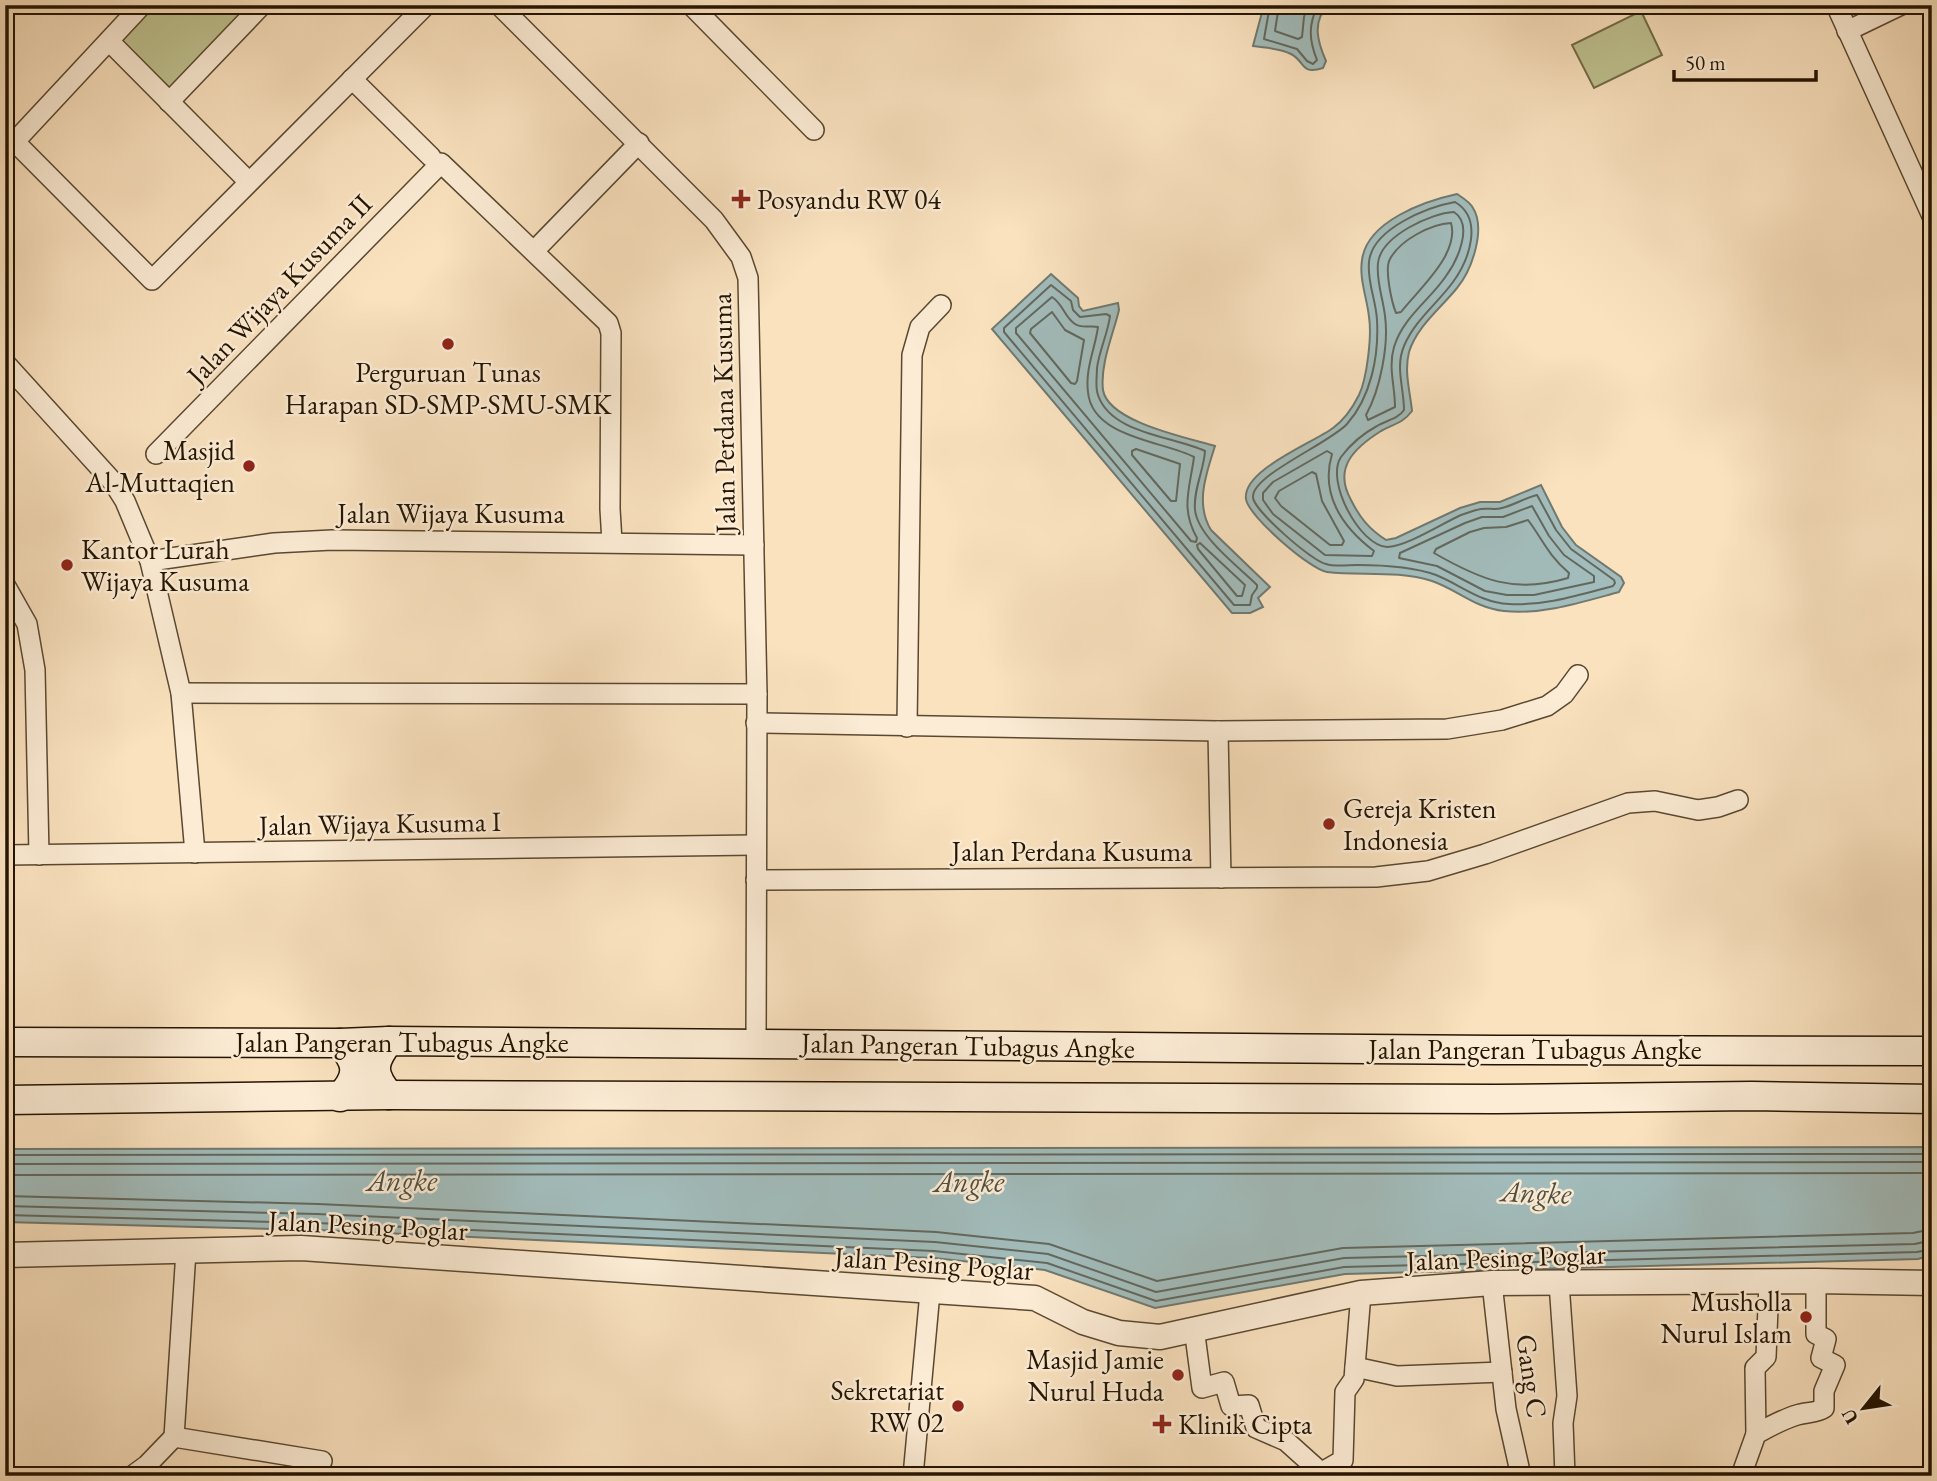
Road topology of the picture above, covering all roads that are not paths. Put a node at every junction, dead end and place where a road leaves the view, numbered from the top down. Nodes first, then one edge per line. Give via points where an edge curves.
1 (142, 5) edge
2 (262, 5) edge
3 (426, 5) edge
4 (691, 5) edge
5 (1836, 5) edge
6 (1902, 5) edge
7 (507, 8) edge
8 (1847, 31) junction
9 (109, 41) junction
10 (352, 79) junction
11 (169, 102) junction
12 (814, 130) dead end
13 (639, 143) junction
14 (10, 146) edge
15 (436, 160) junction
16 (248, 181) junction
17 (1932, 216) edge
18 (534, 251) junction
19 (941, 305) dead end
20 (5, 363) edge
21 (156, 454) dead end
22 (612, 542) junction
23 (754, 545) junction
24 (150, 561) junction
25 (5, 585) edge
26 (1578, 675) dead end
27 (181, 693) junction
28 (757, 694) junction
29 (756, 723) junction
30 (907, 727) junction
31 (1218, 731) junction
32 (1738, 800) dead end
33 (755, 845) junction
34 (195, 853) junction
35 (5, 855) edge
36 (39, 855) junction
37 (1221, 878) junction
38 (756, 880) junction
39 (389, 1041) junction
40 (5, 1042) edge
41 (340, 1043) junction
42 (756, 1043) junction
43 (1497, 1050) junction
44 (1932, 1051) edge
45 (389, 1095) junction
46 (340, 1097) junction
47 (1496, 1099) junction
48 (1932, 1099) edge
49 (5, 1100) edge
50 (186, 1251) junction
51 (5, 1255) edge
52 (1816, 1281) junction
53 (1492, 1283) junction
54 (1559, 1283) junction
55 (1769, 1283) junction
56 (1932, 1283) edge
57 (930, 1292) junction
58 (1361, 1293) junction
59 (1194, 1328) junction
60 (1355, 1367) junction
61 (1502, 1373) junction
62 (1756, 1434) junction
63 (174, 1437) junction
64 (322, 1461) dead end
65 (1324, 1474) edge
66 (132, 1476) edge
67 (913, 1476) edge
68 (1521, 1476) edge
69 (1565, 1476) edge
70 (1741, 1476) edge

1 - 9 street
2 - 11 street
3 - 10 street
4 - 12 street
5 - 8 street
6 - 8 street
7 - 13 street, Jalan Perdana Kusuma
8 - 17 street
9 - 11 street
9 - 14 street
10 - 15 street
10 - 16 street
11 - 16 street
13 - 18 street
13 - 23 street, Jalan Perdana Kusuma via 720,228 741,257 748,278
14 - 16 street via 152,280
15 - 18 street
15 - 21 street, Jalan Wijaya Kusuma II
18 - 22 street via 598,312 611,333
19 - 30 street via 920,327 912,355
20 - 24 street via 113,482 130,510
22 - 23 street, Jalan Wijaya Kusuma
22 - 24 street, Jalan Wijaya Kusuma via 332,540 274,543
23 - 28 street, Jalan Perdana Kusuma
24 - 27 street
25 - 36 street via 27,624 35,670
26 - 31 street via 1564,694 1547,705 1502,720 1447,729
27 - 28 street
27 - 34 street
28 - 29 street, Jalan Perdana Kusuma
29 - 30 street
29 - 33 street, Jalan Perdana Kusuma
30 - 31 street
31 - 37 street, Jalan Perdana Kusuma
32 - 37 street, Jalan Perdana Kusuma via 1698,810 1655,802 1628,803 1428,871 1376,877
33 - 34 street, Jalan Wijaya Kusuma I
33 - 38 street, Jalan Perdana Kusuma
34 - 36 street, Jalan Wijaya Kusuma I
35 - 36 street, Jalan Wijaya Kusuma I
37 - 38 street, Jalan Perdana Kusuma
38 - 42 street, Jalan Perdana Kusuma
39 - 41 main road, Jalan Pangeran Tubagus Angke
39 - 42 main road, Jalan Pangeran Tubagus Angke
39 - 45 main road via 375,1068 377,1081
40 - 41 main road, Jalan Pangeran Tubagus Angke
41 - 46 main road via 352,1057 355,1070 351,1085
42 - 43 main road, Jalan Pangeran Tubagus Angke
43 - 44 main road, Jalan Pangeran Tubagus Angke
43 - 47 main road via 1506,1075
45 - 46 main road, Jalan Pangeran Tubagus Angke
45 - 47 main road, Jalan Pangeran Tubagus Angke
46 - 49 main road, Jalan Pangeran Tubagus Angke
47 - 48 main road, Jalan Pangeran Tubagus Angke
50 - 51 street, Jalan Pesing Poglar
50 - 57 street, Jalan Pesing Poglar via 301,1248
50 - 63 street
52 - 55 street, Jalan Pesing Poglar
52 - 56 street, Jalan Pesing Poglar
52 - 62 street via 1816,1334 1826,1339 1821,1358 1835,1367 1824,1391 1824,1408 1782,1420
53 - 54 street, Jalan Pesing Poglar
53 - 58 street, Jalan Pesing Poglar
53 - 61 street, Gang C
54 - 55 street, Jalan Pesing Poglar
54 - 69 street via 1567,1396
55 - 62 street via 1766,1357 1755,1368
57 - 59 street, Jalan Pesing Poglar via 1035,1298 1119,1334 1160,1337
57 - 67 street
58 - 59 street, Jalan Pesing Poglar
58 - 60 street
59 - 65 street via 1202,1388 1224,1382 1231,1406 1249,1405 1254,1426 1286,1441
60 - 61 street via 1397,1376
60 - 65 street via 1345,1392 1343,1460
61 - 68 street, Gang C
62 - 70 street
63 - 64 street
63 - 66 street

